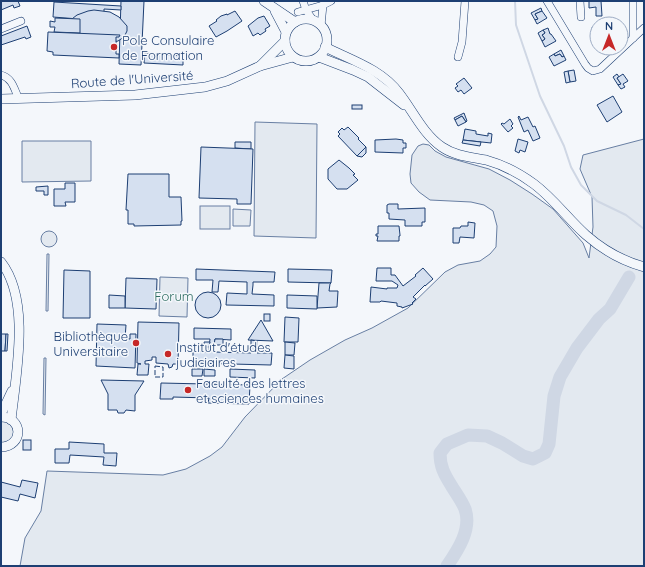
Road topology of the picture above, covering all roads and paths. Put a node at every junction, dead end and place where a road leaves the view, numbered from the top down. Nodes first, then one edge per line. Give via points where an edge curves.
1 (264, 1) edge
2 (302, 1) edge
3 (330, 1) edge
4 (465, 1) edge
5 (547, 1) edge
6 (580, 1) edge
7 (633, 1) edge
8 (323, 5) junction
9 (275, 9) junction
10 (299, 16) junction
11 (581, 17) dead end
12 (20, 21) dead end
13 (317, 23) junction
14 (644, 28) edge
15 (1, 29) edge
16 (285, 37) junction
17 (633, 38) junction
18 (326, 47) junction
19 (293, 57) junction
20 (319, 57) junction
21 (458, 57) dead end
22 (260, 66) junction
23 (1, 75) edge
24 (18, 97) junction
25 (1, 98) edge
26 (409, 108) junction
27 (1, 262) edge
28 (644, 268) edge
29 (15, 386) junction
30 (1, 416) edge
31 (12, 420) junction
32 (1, 447) edge

1 - 9 main road
2 - 10 street
3 - 8 street
4 - 21 street via 462,42
5 - 17 street via 585,64 593,71 600,69
6 - 11 street
7 - 17 street
8 - 10 street
8 - 13 street
9 - 10 main road
9 - 16 main road
10 - 13 street
10 - 13 main road
10 - 16 main road
12 - 15 street
13 - 18 main road via 326,36
14 - 17 street
16 - 19 main road via 287,50
16 - 22 main road, Route de l'Université
18 - 20 main road
18 - 26 main road via 371,68 399,93
19 - 20 main road via 305,61
19 - 22 main road, Route de l'Université
20 - 26 main road via 368,77
22 - 24 main road, Route de l'Université via 228,81 205,87 135,95
23 - 24 street via 7,77
24 - 25 main road, Route de l'Université
26 - 28 main road via 433,140 441,146 454,153 502,165 516,172 548,196 587,235 621,259
27 - 29 main road via 12,283 18,311
29 - 30 main road
29 - 31 main road
30 - 31 main road
31 - 32 main road via 18,429 16,439 10,445

